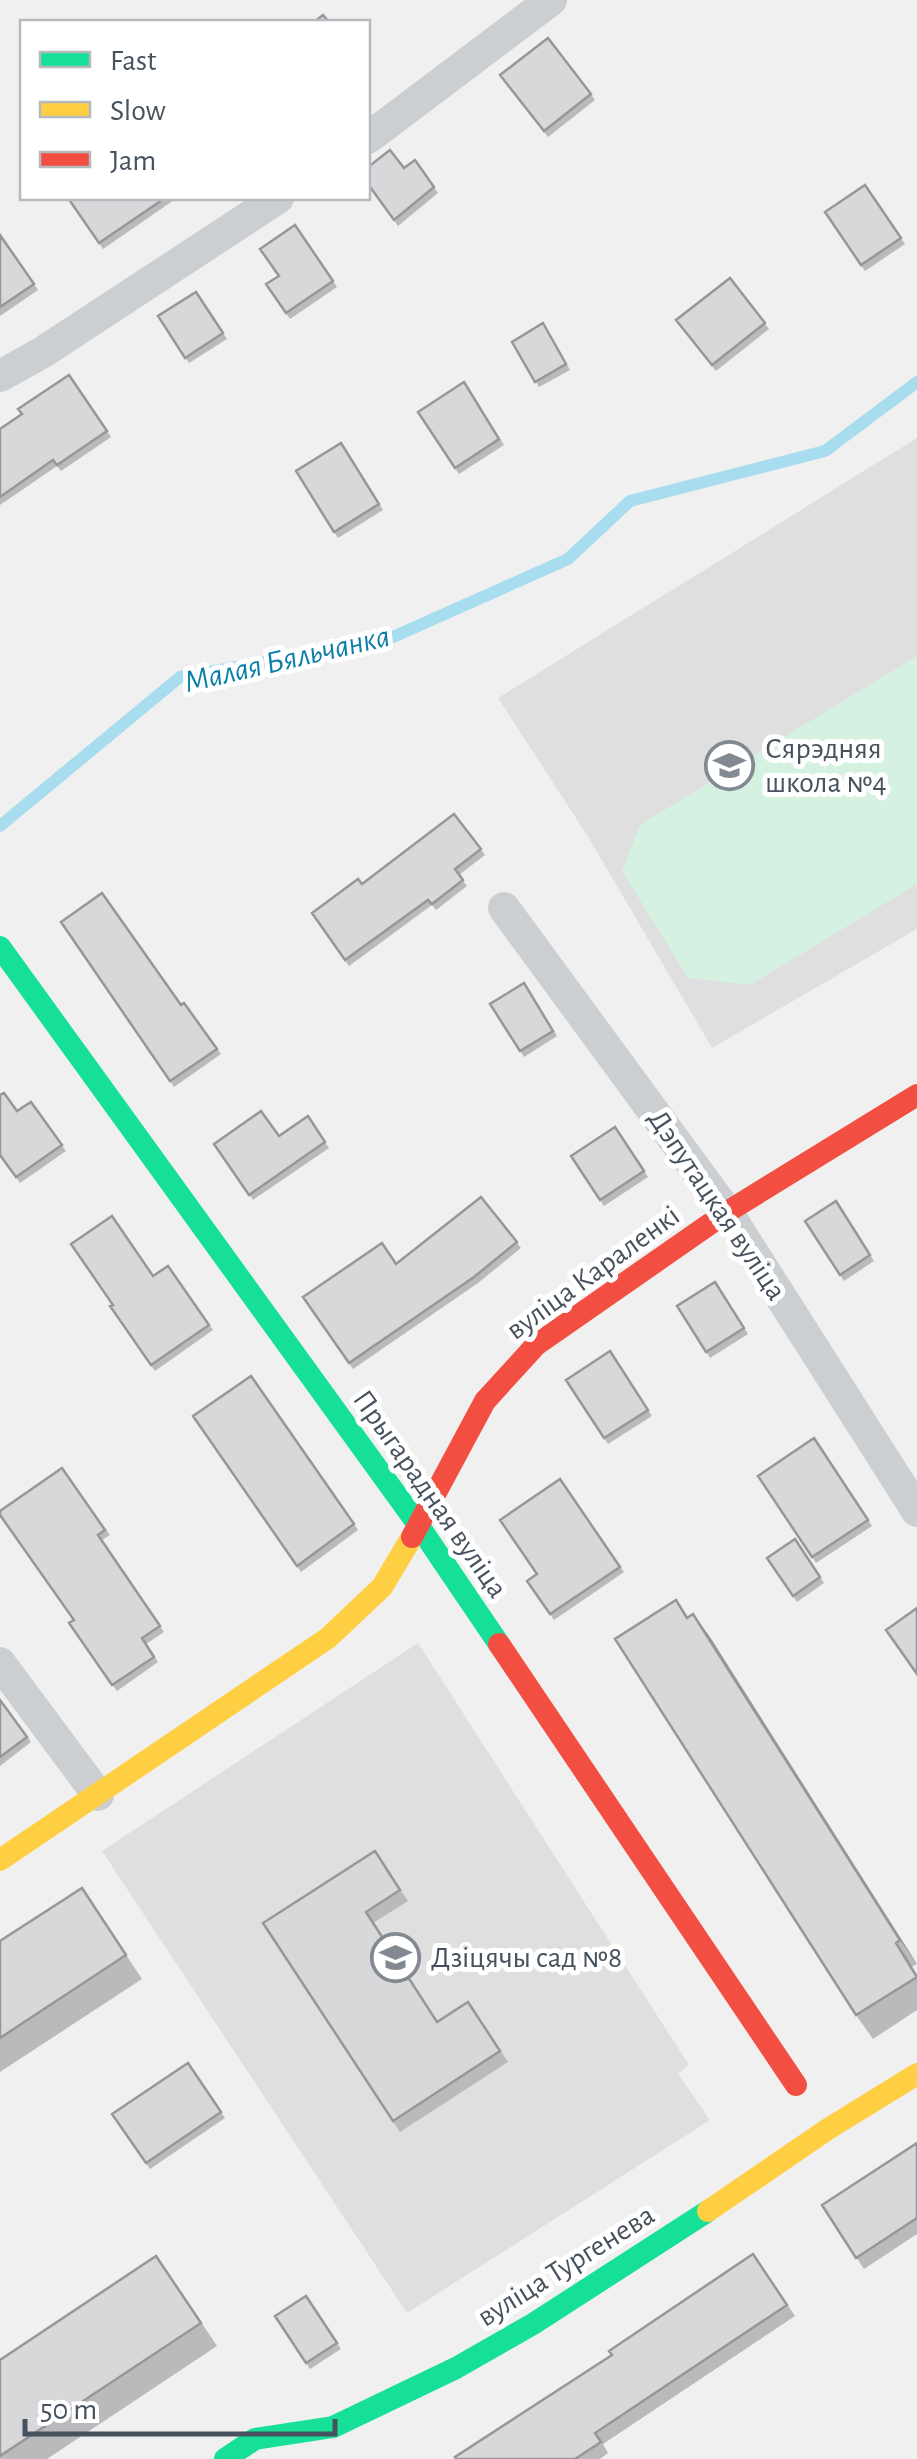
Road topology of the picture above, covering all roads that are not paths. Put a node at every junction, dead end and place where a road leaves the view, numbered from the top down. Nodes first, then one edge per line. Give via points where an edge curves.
1 (551, 0) edge
2 (370, 136) edge
3 (275, 200) edge
4 (0, 376) edge
5 (504, 908) dead end
6 (0, 946) edge
7 (917, 1095) edge
8 (727, 1212) junction
9 (917, 1511) edge
10 (419, 1526) junction
11 (0, 1662) edge
12 (98, 1795) junction
13 (0, 1860) edge
14 (917, 2074) edge
15 (796, 2085) dead end
16 (225, 2459) edge

1 - 2 street
3 - 4 street
5 - 8 street, Дэпутацкая вуліца
6 - 10 street, Прыгарадная вуліца
7 - 8 street, вуліца Караленкі
8 - 9 street, Дэпутацкая вуліца
8 - 10 street, вуліца Караленкі via 536,1345 485,1401
10 - 12 street, вуліца Караленкі via 382,1587 328,1638
10 - 15 street, Прыгарадная вуліца
11 - 12 street
12 - 13 street, вуліца Караленкі
14 - 16 street, вуліца Тургенева via 456,2368 333,2428 255,2439

